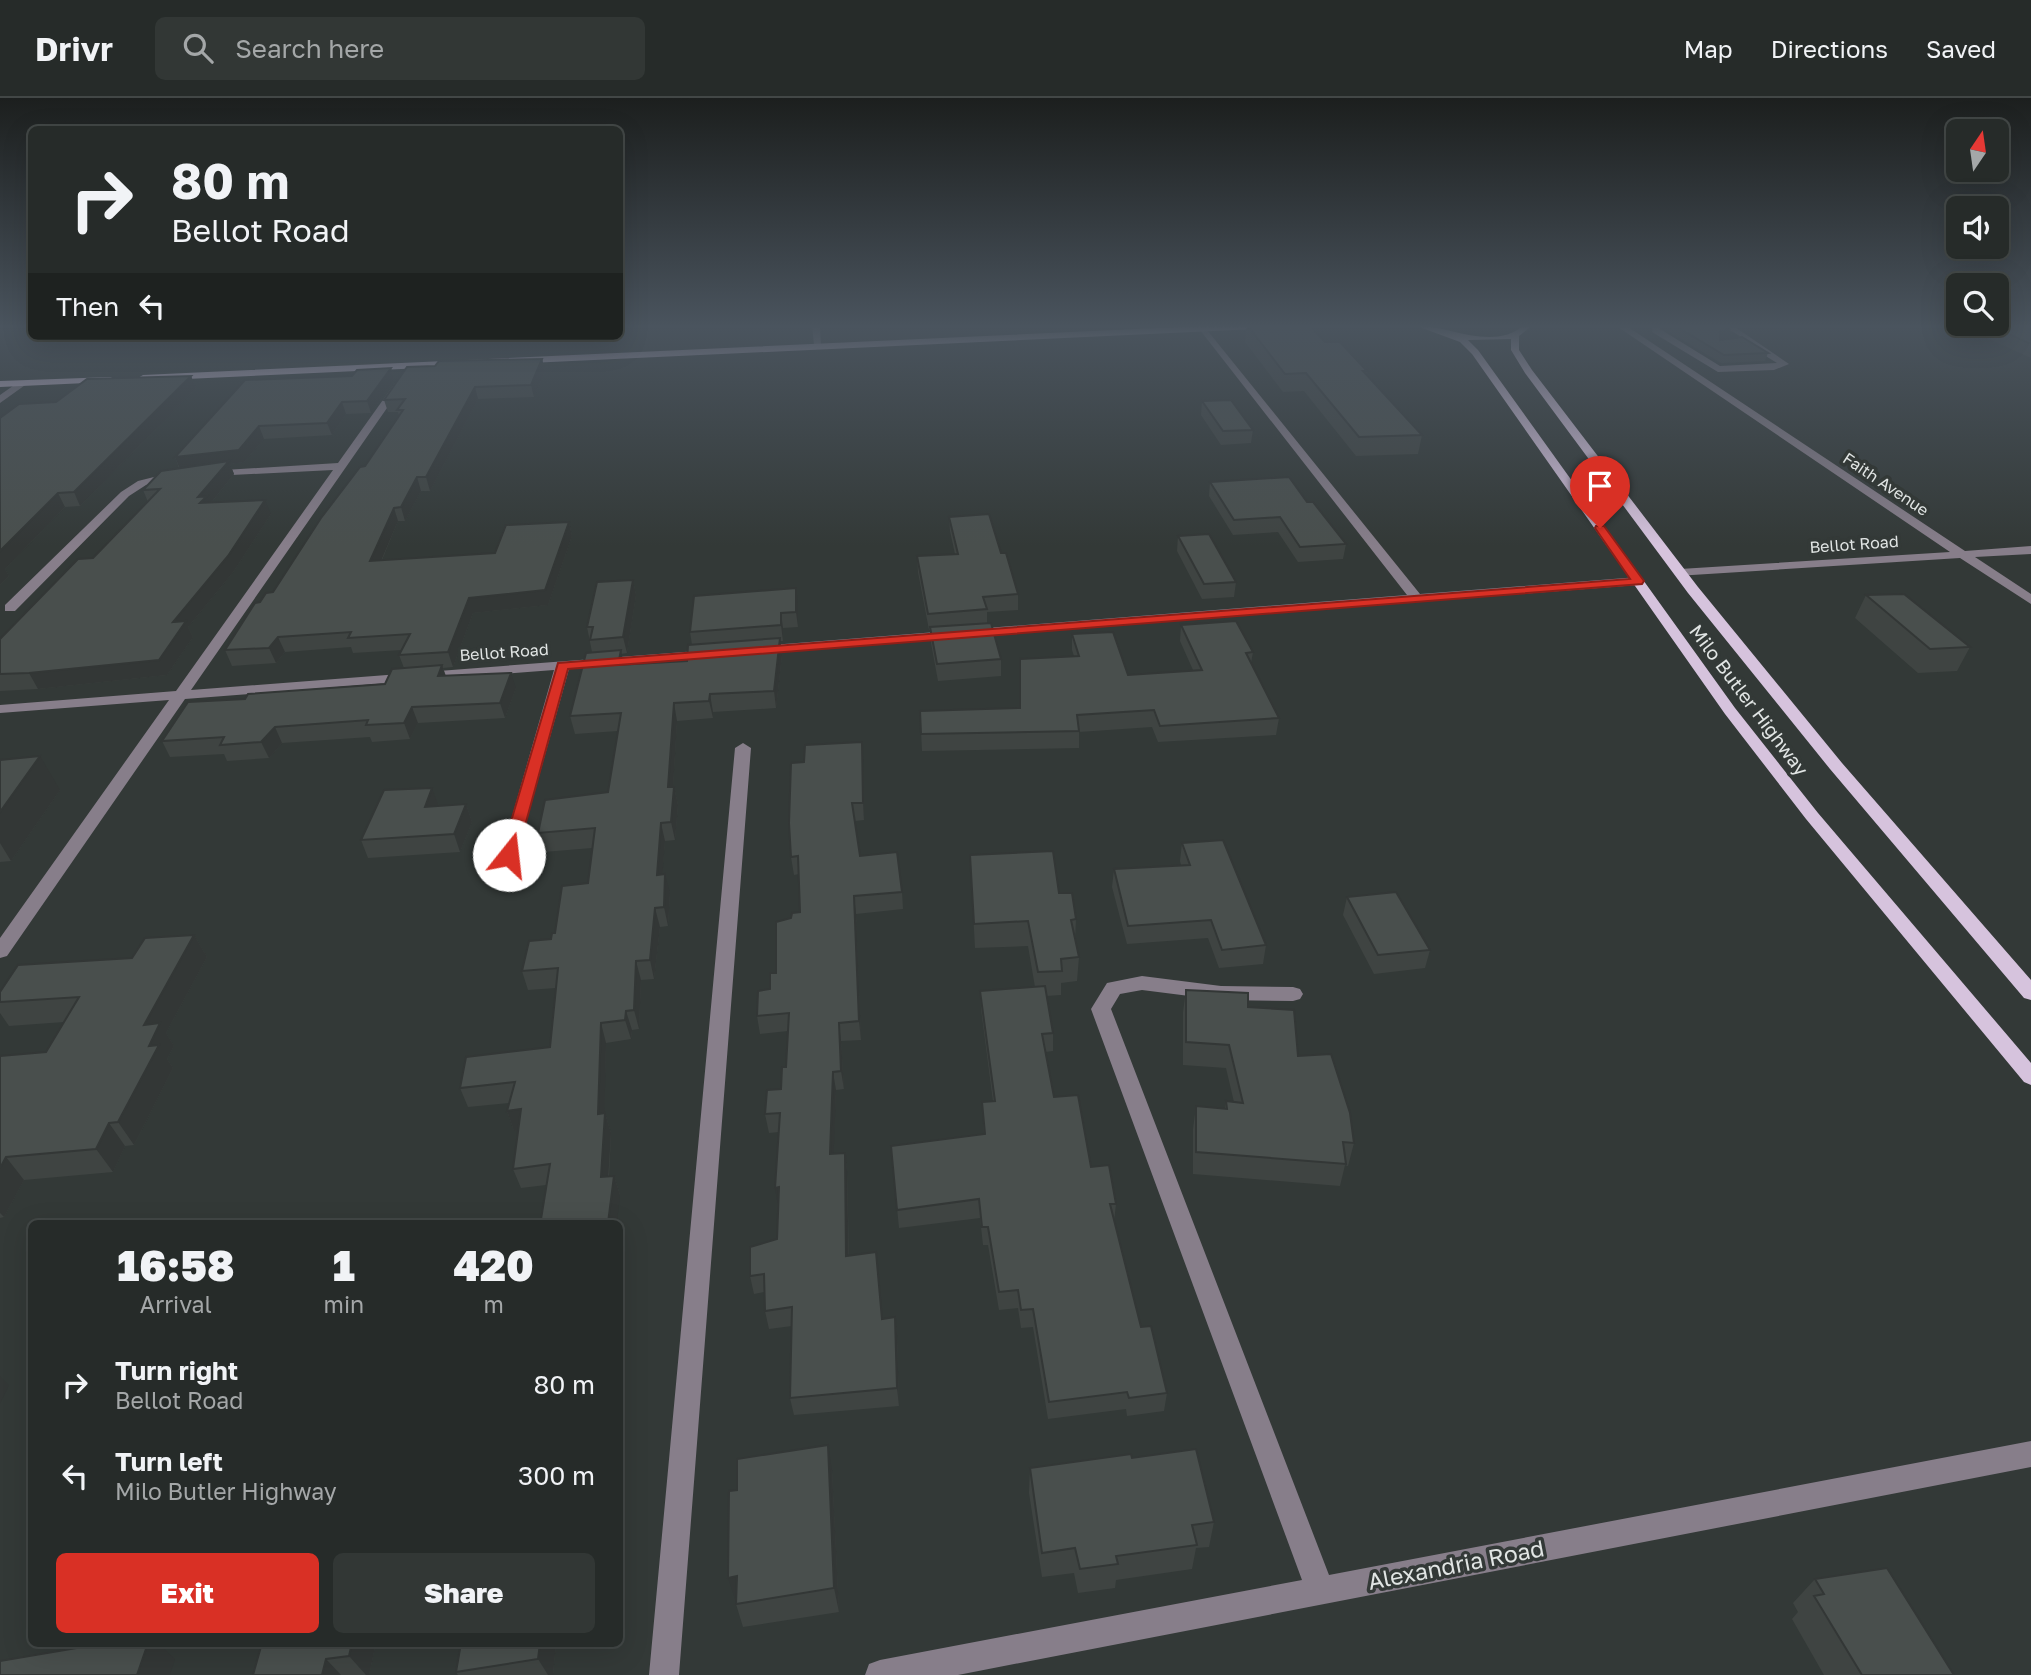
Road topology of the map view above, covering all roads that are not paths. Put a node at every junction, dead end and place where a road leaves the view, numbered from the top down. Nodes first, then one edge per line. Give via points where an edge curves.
1 (389, 399) edge
2 (1259, 399) edge
3 (1508, 399) edge
4 (1547, 399) edge
5 (1729, 399) edge
6 (342, 466) junction
7 (205, 473) edge
8 (191, 474) edge
9 (2031, 550) edge
10 (1962, 555) junction
11 (1680, 573) junction
12 (1638, 581) junction
13 (1417, 599) junction
14 (2031, 600) edge
15 (10, 608) dead end
16 (563, 665) junction
17 (182, 694) junction
18 (0, 709) edge
19 (743, 748) dead end
20 (509, 855) dead end
21 (0, 952) edge
22 (2031, 992) edge
23 (1293, 994) dead end
24 (2031, 1077) edge
25 (2031, 1454) edge
26 (1321, 1591) junction
27 (664, 1675) edge
28 (880, 1675) edge

1 - 6 street
2 - 13 street
3 - 12 main road, Milo Butler Highway
4 - 11 main road, Milo Butler Highway
5 - 10 street, Faith Avenue
6 - 7 street
6 - 17 street
8 - 15 street via 152,480 125,494
9 - 10 street, Bellot Road
10 - 11 street, Bellot Road
10 - 14 street, Faith Avenue
11 - 22 main road, Milo Butler Highway via 1836,766
12 - 13 street, Bellot Road
12 - 24 main road, Milo Butler Highway via 1812,816
13 - 16 street, Bellot Road
16 - 17 street, Bellot Road
16 - 20 street
17 - 18 street, Bellot Road
17 - 21 street
19 - 27 street
23 - 26 street via 1221,993 1142,983 1114,988 1101,1009
25 - 26 street, Alexandria Road
26 - 28 street, Alexandria Road

